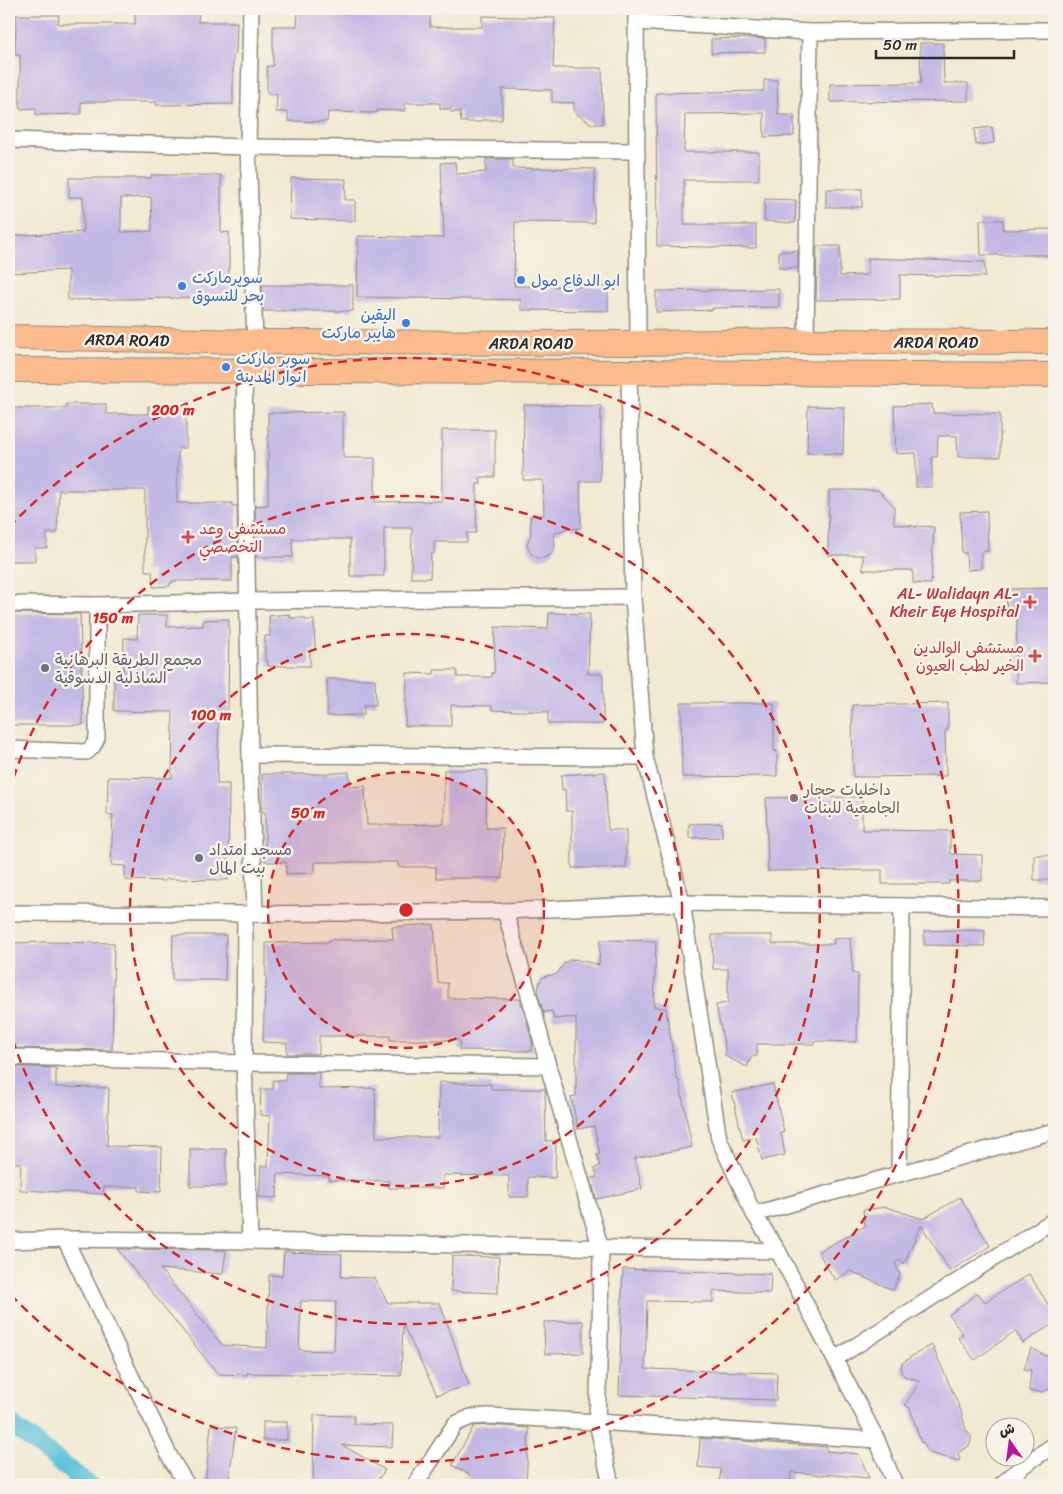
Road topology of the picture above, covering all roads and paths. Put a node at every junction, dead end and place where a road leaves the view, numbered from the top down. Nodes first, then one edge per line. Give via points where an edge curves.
1 (251, 9) edge
2 (636, 16) edge
3 (1054, 30) edge
4 (810, 32) junction
5 (9, 140) edge
6 (248, 147) junction
7 (636, 151) junction
8 (9, 337) edge
9 (123, 340) junction
10 (806, 341) junction
11 (255, 342) junction
12 (1054, 342) edge
13 (638, 343) junction
14 (9, 370) edge
15 (123, 370) junction
16 (244, 371) junction
17 (629, 372) junction
18 (1054, 375) edge
19 (633, 597) junction
20 (249, 601) junction
21 (9, 604) edge
22 (97, 605) junction
23 (9, 749) edge
24 (250, 755) junction
25 (645, 757) junction
26 (682, 903) junction
27 (902, 906) junction
28 (1054, 908) edge
29 (505, 911) junction
30 (9, 913) edge
31 (250, 914) junction
32 (9, 1057) edge
33 (244, 1063) junction
34 (548, 1066) junction
35 (1054, 1132) edge
36 (899, 1174) junction
37 (754, 1214) junction
38 (1054, 1220) edge
39 (65, 1239) junction
40 (9, 1241) edge
41 (250, 1241) junction
42 (601, 1249) junction
43 (778, 1251) junction
44 (835, 1359) junction
45 (597, 1422) junction
46 (877, 1440) junction
47 (1054, 1445) edge
48 (187, 1485) edge
49 (415, 1485) edge
50 (611, 1485) edge
51 (895, 1485) edge
52 (1000, 1485) edge

1 - 6 street
2 - 4 street
2 - 7 street
3 - 4 street
4 - 10 street
5 - 6 street
6 - 7 street
6 - 11 street
7 - 13 street
8 - 9 main road, ARDA ROAD
9 - 11 main road, ARDA ROAD
9 - 15 main road
10 - 12 main road, ARDA ROAD
10 - 13 main road, ARDA ROAD
11 - 13 main road, ARDA ROAD
14 - 15 main road, ARDA ROAD
15 - 16 main road, ARDA ROAD
16 - 17 main road, ARDA ROAD
16 - 20 street
17 - 18 main road, ARDA ROAD
17 - 19 street
19 - 20 street
19 - 25 street
20 - 22 street
20 - 24 street
21 - 22 street
22 - 23 street via 97,738 93,746 87,752
24 - 25 street
24 - 31 street
25 - 26 street
26 - 27 street
26 - 29 street
26 - 37 street via 719,1139
27 - 28 street
27 - 36 street
29 - 31 street
29 - 34 street
30 - 31 street
31 - 33 street
32 - 33 street
33 - 34 street
33 - 41 street
34 - 42 street
35 - 36 street
36 - 37 street
37 - 43 street
38 - 44 street
39 - 40 street
39 - 41 street
39 - 48 street via 171,1459
41 - 42 street
42 - 43 street
42 - 45 street
43 - 44 street
44 - 46 street
45 - 46 street
45 - 49 street via 471,1417 456,1424
45 - 50 street
46 - 51 street
47 - 52 street

